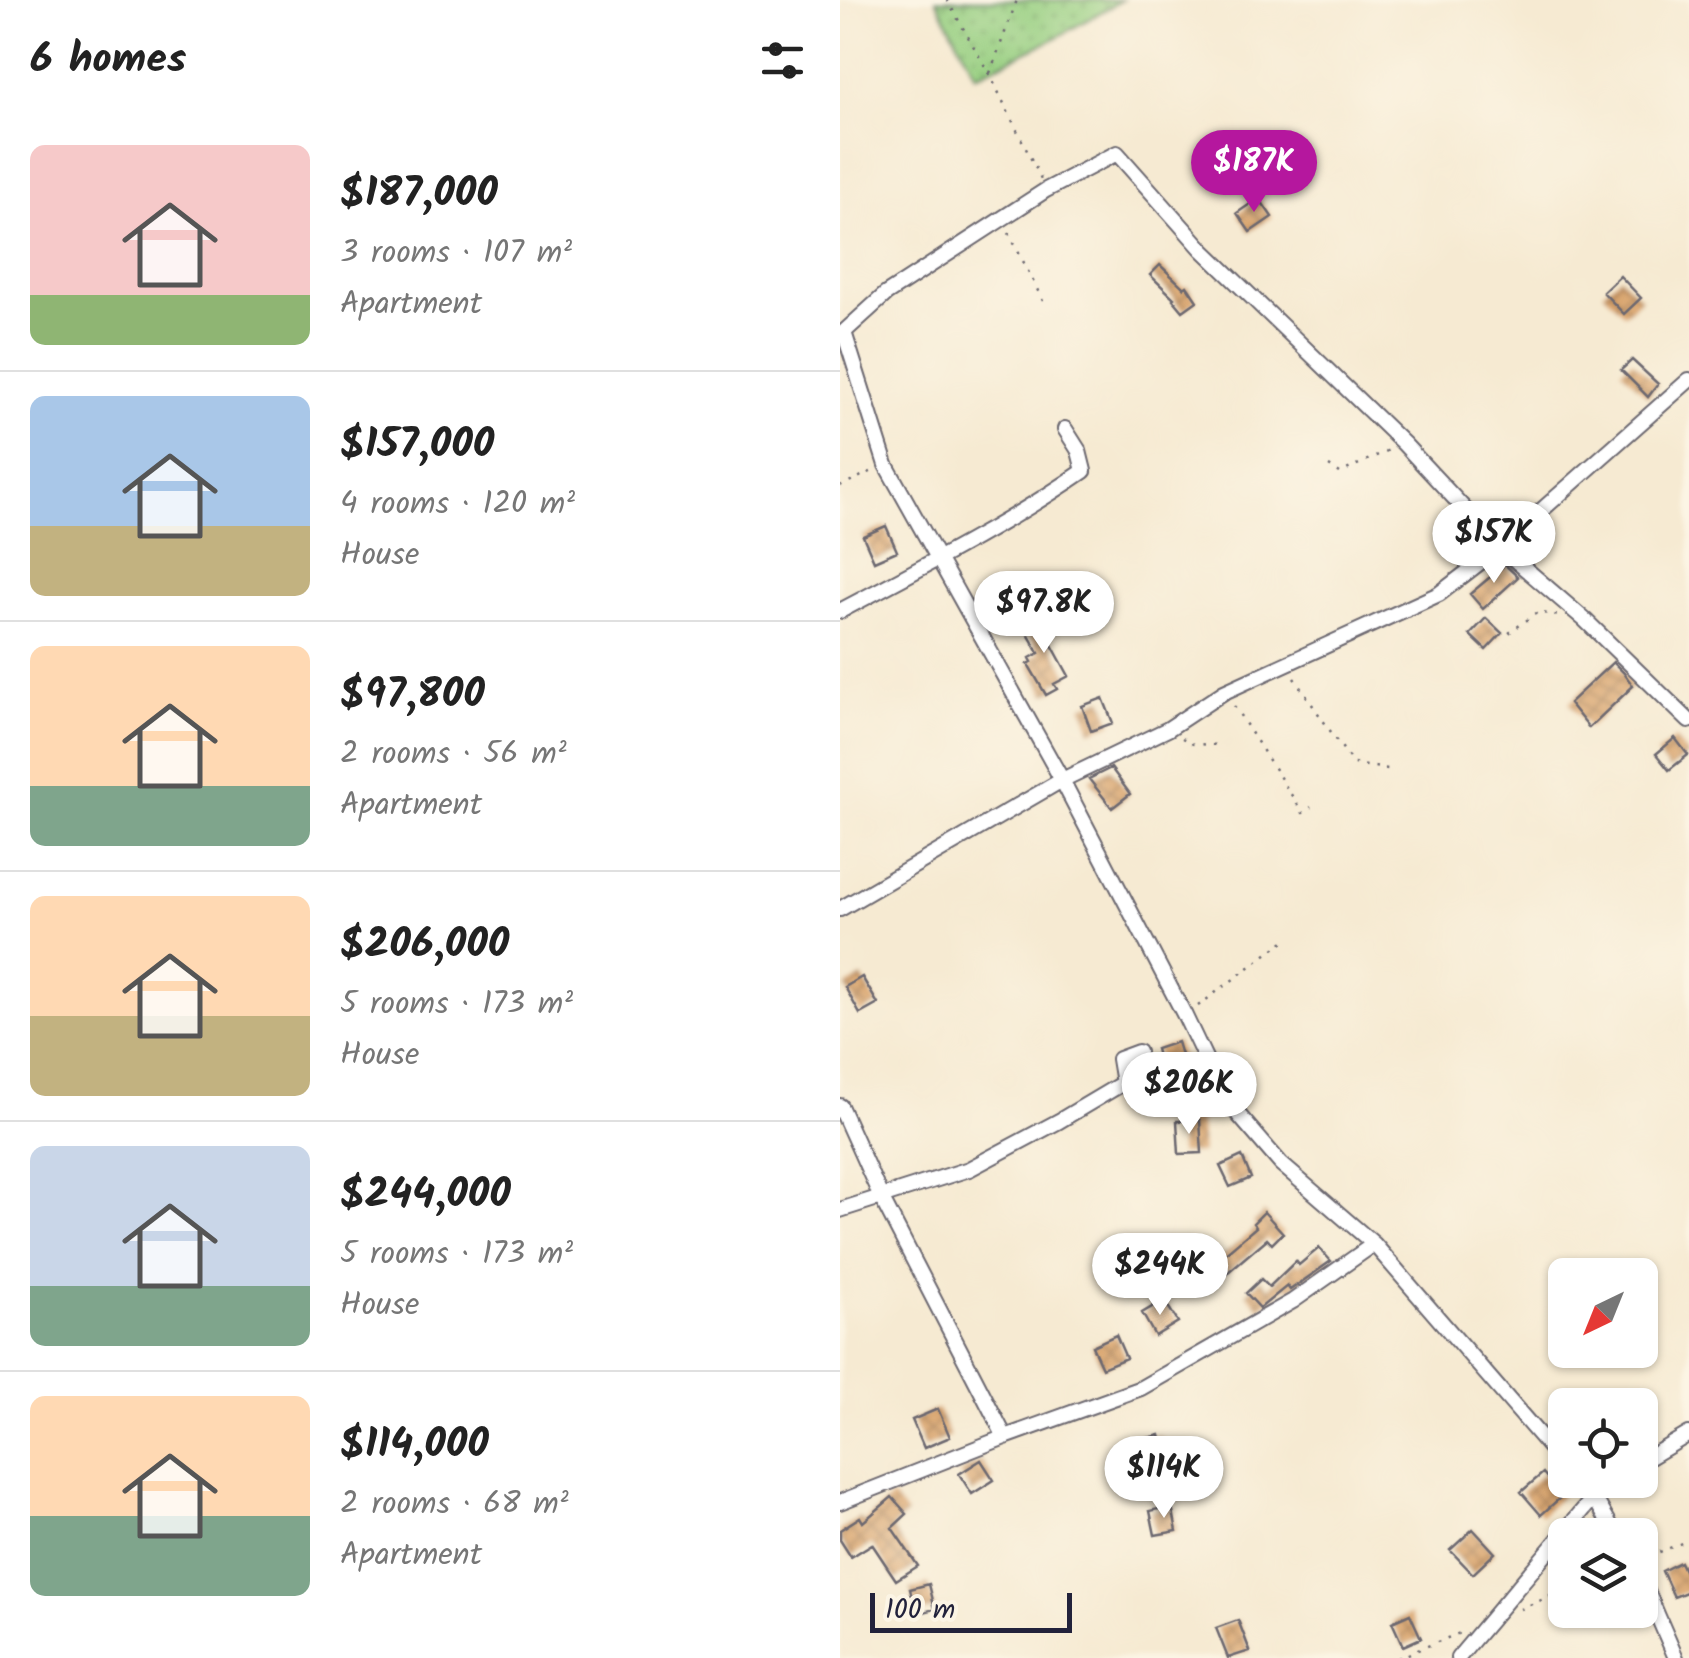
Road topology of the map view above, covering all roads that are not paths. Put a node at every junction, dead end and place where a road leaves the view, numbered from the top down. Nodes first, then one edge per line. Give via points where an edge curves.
1 (1689, 380) edge
2 (1065, 429) dead end
3 (1500, 546) junction
4 (937, 560) junction
5 (840, 610) edge
6 (1689, 721) edge
7 (1062, 780) junction
8 (840, 910) edge
9 (1138, 1052) dead end
10 (840, 1106) edge
11 (881, 1197) junction
12 (840, 1210) edge
13 (1374, 1244) junction
14 (1689, 1434) edge
15 (1006, 1437) junction
16 (1548, 1444) edge
17 (1658, 1452) edge
18 (1593, 1498) edge
19 (840, 1502) edge
20 (1658, 1617) edge
21 (1458, 1658) edge
22 (1676, 1658) edge

1 - 3 street
2 - 4 street via 1084,470
3 - 4 street via 1203,250 1117,153 1046,190 886,294 844,332 886,465
3 - 6 street
3 - 7 street via 1439,594 1224,692 1168,729
4 - 5 street
4 - 7 street
7 - 8 street
7 - 13 street via 1224,1098 1281,1164
9 - 11 street via 1120,1059 1123,1083 1059,1121 969,1169
10 - 11 street
11 - 12 street
11 - 15 street
13 - 15 street via 1292,1302 1141,1388
13 - 16 street
14 - 17 street
15 - 19 street
18 - 21 street
20 - 22 street

